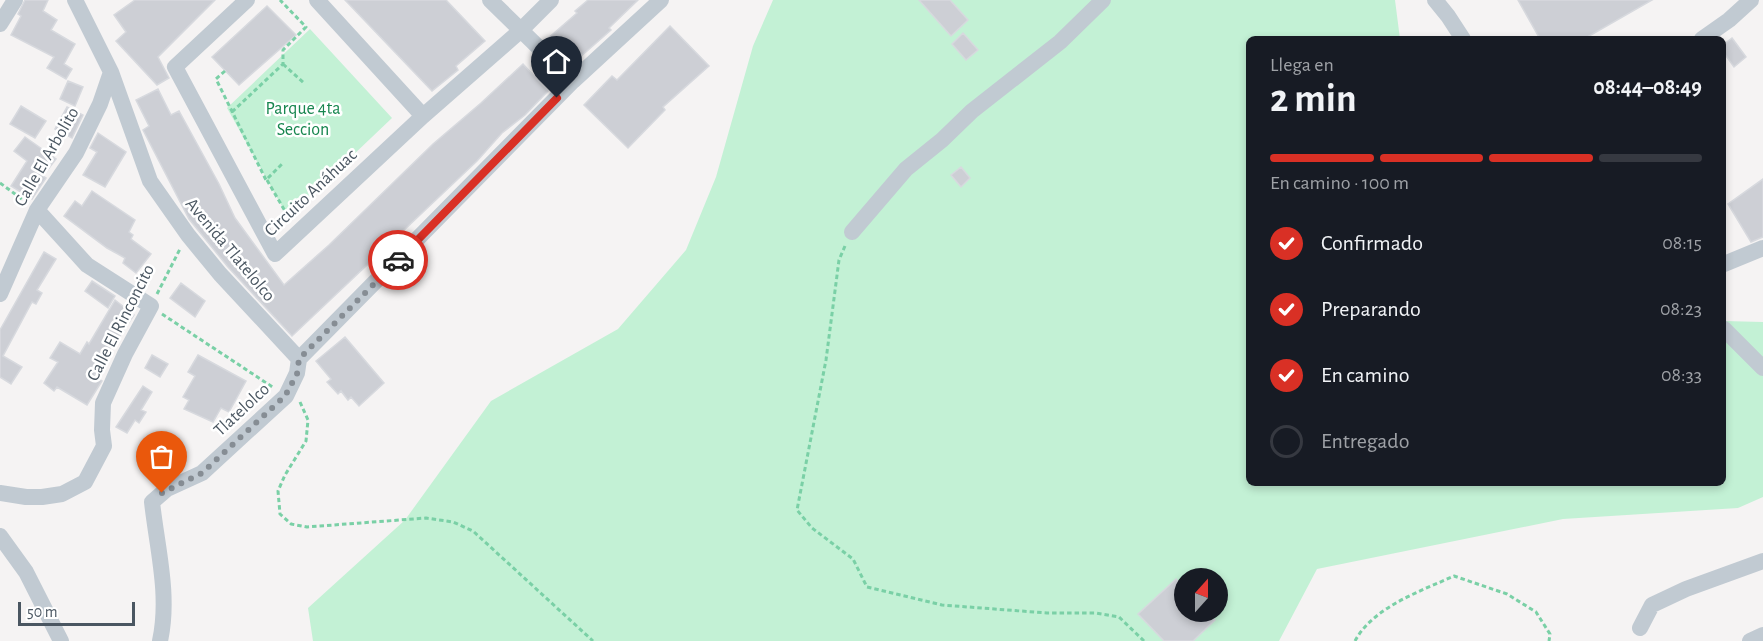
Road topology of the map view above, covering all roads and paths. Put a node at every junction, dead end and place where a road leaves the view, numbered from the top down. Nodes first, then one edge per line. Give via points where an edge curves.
1 (15, 0) edge
2 (75, 0) edge
3 (247, 0) edge
4 (280, 0) edge
5 (317, 0) edge
6 (490, 0) edge
7 (661, 0) edge
8 (1103, 0) edge
9 (1435, 0) edge
10 (1751, 0) edge
11 (546, 2) edge
12 (0, 24) edge
13 (520, 32) junction
14 (1461, 36) edge
15 (1706, 36) edge
16 (283, 64) junction
17 (225, 71) dead end
18 (111, 72) junction
19 (573, 81) junction
20 (305, 84) dead end
21 (232, 112) junction
22 (423, 116) junction
23 (282, 164) dead end
24 (266, 180) junction
25 (0, 183) edge
26 (37, 210) junction
27 (852, 232) joint
28 (298, 233) junction
29 (188, 235) junction
30 (1763, 248) edge
31 (1726, 263) edge
32 (0, 294) edge
33 (151, 306) junction
34 (1727, 338) edge
35 (299, 359) junction
36 (1763, 368) edge
37 (289, 391) junction
38 (0, 493) edge
39 (0, 536) edge
40 (1763, 561) edge
41 (1640, 628) dead end
42 (1763, 635) edge
43 (61, 641) edge
44 (159, 641) edge
45 (593, 641) edge
46 (1144, 641) edge
47 (1355, 641) edge
48 (1549, 641) edge
49 (1750, 641) edge

1 - 12 street
2 - 18 street, Avenida Tlatelolco
3 - 28 street, Circuito Anáhuac via 175,67 275,254
4 - 16 path via 306,27 283,50
5 - 22 street
6 - 13 street
7 - 19 street
8 - 27 street via 1060,42 906,169
9 - 14 street
10 - 15 street
11 - 13 street, Circuito Anáhuac
13 - 19 street
13 - 22 street, Circuito Anáhuac
16 - 20 path
16 - 21 path
17 - 21 path via 216,79
18 - 26 street, Calle El Arbolito via 76,153
18 - 29 street, Avenida Tlatelolco via 150,181
19 - 35 street
21 - 24 path
22 - 28 street, Circuito Anáhuac
23 - 24 path
24 - 28 path
25 - 26 path
26 - 32 street, Calle El Arbolito
26 - 33 street via 87,265
27 - 46 path via 839,260 826,360 797,510 812,528 853,559 867,587 942,605 1119,616
29 - 33 path, Calle El Rinconcito
29 - 35 street, Avenida Tlatelolco
30 - 31 street
33 - 37 path
33 - 38 street, Calle El Rinconcito via 103,403 104,446 85,482 62,495 26,497
34 - 36 street
35 - 37 street
37 - 44 street, Tlatelolco via 202,473 167,489 152,502 164,598
37 - 45 path via 308,420 306,441 278,491 280,514 291,524 307,527 426,518 453,522 473,531
39 - 43 street via 26,572
40 - 41 street via 1652,605
42 - 49 street
47 - 48 path via 1360,631 1384,611 1454,576 1507,594 1536,612 1550,634

